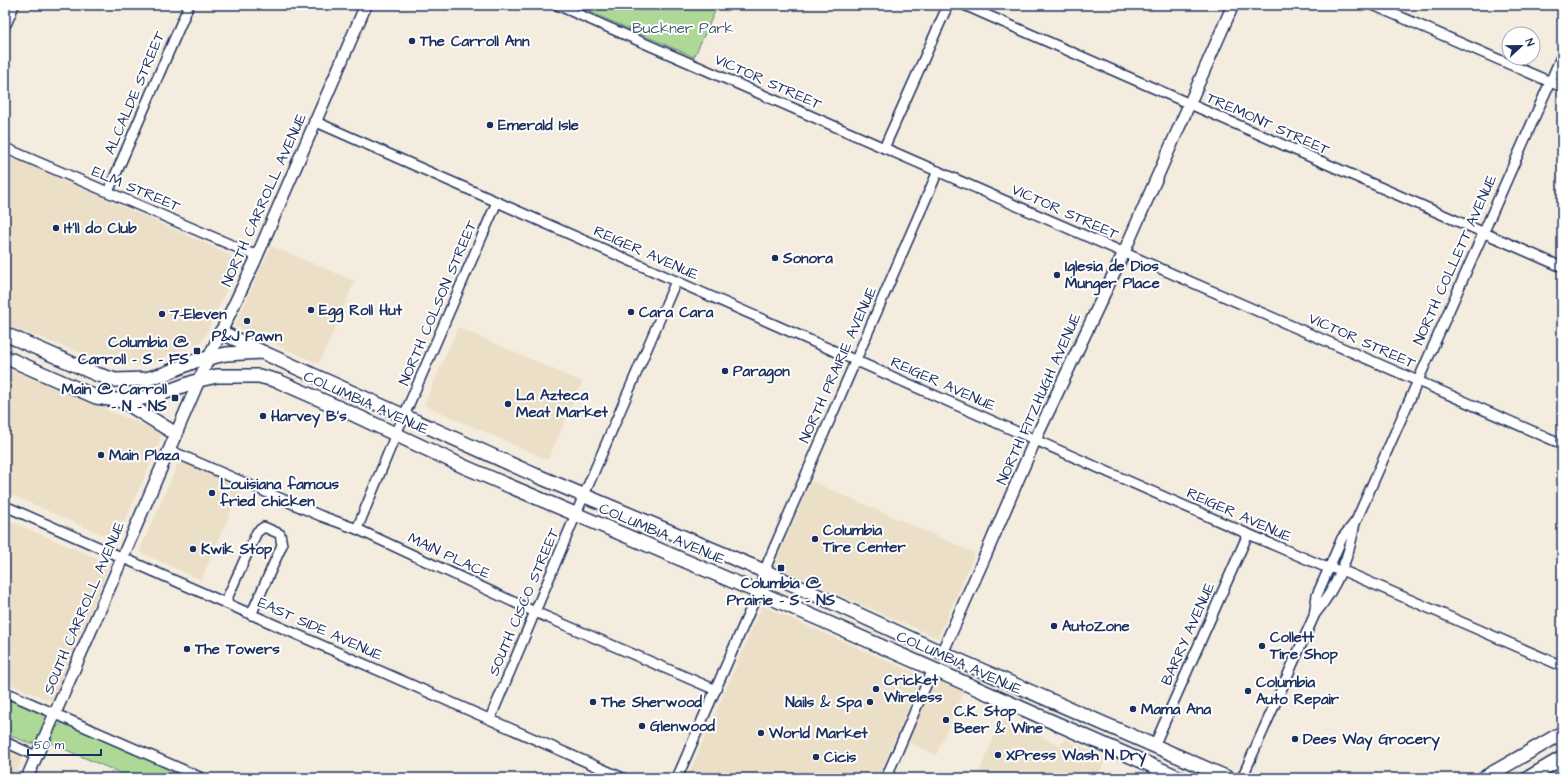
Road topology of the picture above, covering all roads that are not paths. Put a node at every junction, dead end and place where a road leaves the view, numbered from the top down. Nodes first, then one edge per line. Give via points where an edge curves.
1 (12, 5) edge
2 (188, 5) edge
3 (366, 5) edge
4 (558, 5) edge
5 (948, 5) edge
6 (964, 5) edge
7 (1233, 5) edge
8 (1372, 5) edge
9 (5, 22) edge
10 (1562, 55) edge
11 (1550, 82) junction
12 (1562, 87) edge
13 (1188, 104) junction
14 (314, 121) junction
15 (5, 148) edge
16 (884, 148) junction
17 (938, 171) junction
18 (108, 192) junction
19 (497, 202) junction
20 (1484, 233) junction
21 (1124, 252) junction
22 (257, 256) junction
23 (1562, 267) edge
24 (676, 282) junction
25 (221, 332) junction
26 (5, 334) edge
27 (262, 352) junction
28 (5, 357) edge
29 (209, 357) junction
30 (66, 361) junction
31 (855, 361) junction
32 (57, 380) junction
33 (199, 380) junction
34 (1417, 381) junction
35 (123, 400) junction
36 (404, 416) junction
37 (176, 434) junction
38 (396, 434) junction
39 (1035, 440) junction
40 (1562, 444) edge
41 (168, 450) junction
42 (584, 495) junction
43 (5, 506) edge
44 (576, 515) junction
45 (1356, 521) junction
46 (357, 529) junction
47 (1248, 534) junction
48 (122, 558) junction
49 (1330, 568) junction
50 (764, 571) junction
51 (1340, 571) junction
52 (758, 592) junction
53 (225, 602) junction
54 (535, 612) junction
55 (251, 615) junction
56 (1314, 616) junction
57 (942, 653) junction
58 (1562, 666) edge
59 (933, 669) junction
60 (716, 690) junction
61 (5, 692) edge
62 (1067, 707) junction
63 (55, 713) junction
64 (490, 719) junction
65 (1059, 724) junction
66 (1562, 733) edge
67 (5, 742) edge
68 (1154, 746) junction
69 (36, 756) junction
70 (1562, 758) edge
71 (27, 778) edge
72 (202, 778) edge
73 (623, 778) edge
74 (677, 778) edge
75 (886, 778) edge
76 (1180, 778) edge
77 (1228, 778) edge
78 (1242, 778) edge
79 (1484, 778) edge
80 (1528, 778) edge

1 - 9 main road
2 - 18 street, ALCALDE STREET
3 - 14 street, NORTH CARROLL AVENUE
4 - 16 street, VICTOR STREET
5 - 16 street
6 - 13 street, TREMONT STREET
7 - 13 street, NORTH FITZHUGH AVENUE
8 - 11 street
10 - 11 street, NORTH COLLETT AVENUE
11 - 12 street
11 - 20 street, NORTH COLLETT AVENUE
13 - 20 street, TREMONT STREET
13 - 21 street, NORTH FITZHUGH AVENUE
14 - 19 street, REIGER AVENUE
14 - 22 street, NORTH CARROLL AVENUE
15 - 18 street, ELM STREET
16 - 17 street, VICTOR STREET
17 - 21 street, VICTOR STREET
17 - 31 street, NORTH PRAIRIE AVENUE
18 - 22 street, ELM STREET
19 - 24 street, REIGER AVENUE
19 - 36 street, NORTH COLSON STREET
20 - 23 street, TREMONT STREET
20 - 34 street, NORTH COLLETT AVENUE
21 - 34 street, VICTOR STREET
21 - 39 street, NORTH FITZHUGH AVENUE
22 - 25 street, NORTH CARROLL AVENUE
24 - 31 street, REIGER AVENUE
24 - 42 street, SOUTH CISCO STREET
25 - 27 main road
25 - 29 street, NORTH CARROLL AVENUE
26 - 30 main road, COLUMBIA AVENUE
27 - 29 main road, COLUMBIA AVENUE
27 - 36 main road, COLUMBIA AVENUE
28 - 32 main road
29 - 30 main road, COLUMBIA AVENUE via 164,374 131,380 115,380
29 - 33 street, NORTH CARROLL AVENUE
30 - 32 main road
31 - 39 street, REIGER AVENUE
31 - 50 street, NORTH PRAIRIE AVENUE
32 - 35 main road via 96,397
33 - 35 main road, COLUMBIA AVENUE via 155,396
33 - 37 street, NORTH CARROLL AVENUE
33 - 38 main road, COLUMBIA AVENUE via 235,375 259,376 278,381
34 - 40 street, VICTOR STREET
34 - 45 street, NORTH COLLETT AVENUE
35 - 37 main road
36 - 38 street, NORTH COLSON STREET
36 - 42 main road, COLUMBIA AVENUE
37 - 41 street, NORTH CARROLL AVENUE
38 - 44 main road, COLUMBIA AVENUE
38 - 46 street, NORTH COLSON STREET
39 - 47 street, REIGER AVENUE
39 - 57 street, NORTH FITZHUGH AVENUE
41 - 46 street, MAIN PLACE
41 - 48 street, SOUTH CARROLL AVENUE
42 - 44 street, SOUTH CISCO STREET
42 - 50 main road, COLUMBIA AVENUE
43 - 48 street, EAST SIDE AVENUE
44 - 52 main road, COLUMBIA AVENUE
44 - 54 street, SOUTH CISCO STREET
45 - 49 street, NORTH COLLETT AVENUE via 1342,538
45 - 51 street, NORTH COLLETT AVENUE via 1352,543
46 - 54 street, MAIN PLACE
47 - 49 street, REIGER AVENUE
47 - 68 street, BARRY AVENUE
48 - 53 street, EAST SIDE AVENUE
48 - 63 street, SOUTH CARROLL AVENUE
49 - 51 street, REIGER AVENUE
49 - 56 street, NORTH COLLETT AVENUE via 1317,595
50 - 52 street, NORTH PRAIRIE AVENUE
50 - 57 main road, COLUMBIA AVENUE
51 - 56 street, NORTH COLLETT AVENUE via 1327,599
51 - 58 street, REIGER AVENUE
52 - 59 main road, COLUMBIA AVENUE
52 - 60 street, NORTH PRAIRIE AVENUE
53 - 55 street, EAST SIDE AVENUE
53 - 55 street via 257,532 264,527 280,534 282,545
54 - 60 street, MAIN PLACE
54 - 64 street, SOUTH CISCO STREET
55 - 64 street, EAST SIDE AVENUE
56 - 78 street, NORTH COLLETT AVENUE
57 - 59 main road
57 - 62 main road, COLUMBIA AVENUE
59 - 65 main road, COLUMBIA AVENUE
59 - 75 street
60 - 74 street, NORTH PRAIRIE AVENUE
61 - 63 street
62 - 65 main road
62 - 68 main road, COLUMBIA AVENUE
63 - 69 street, SOUTH CARROLL AVENUE
63 - 72 street
64 - 73 street, EAST SIDE AVENUE
65 - 76 main road, COLUMBIA AVENUE
66 - 79 main road
67 - 69 street
68 - 77 main road, COLUMBIA AVENUE
69 - 71 street, SOUTH CARROLL AVENUE
70 - 80 main road

